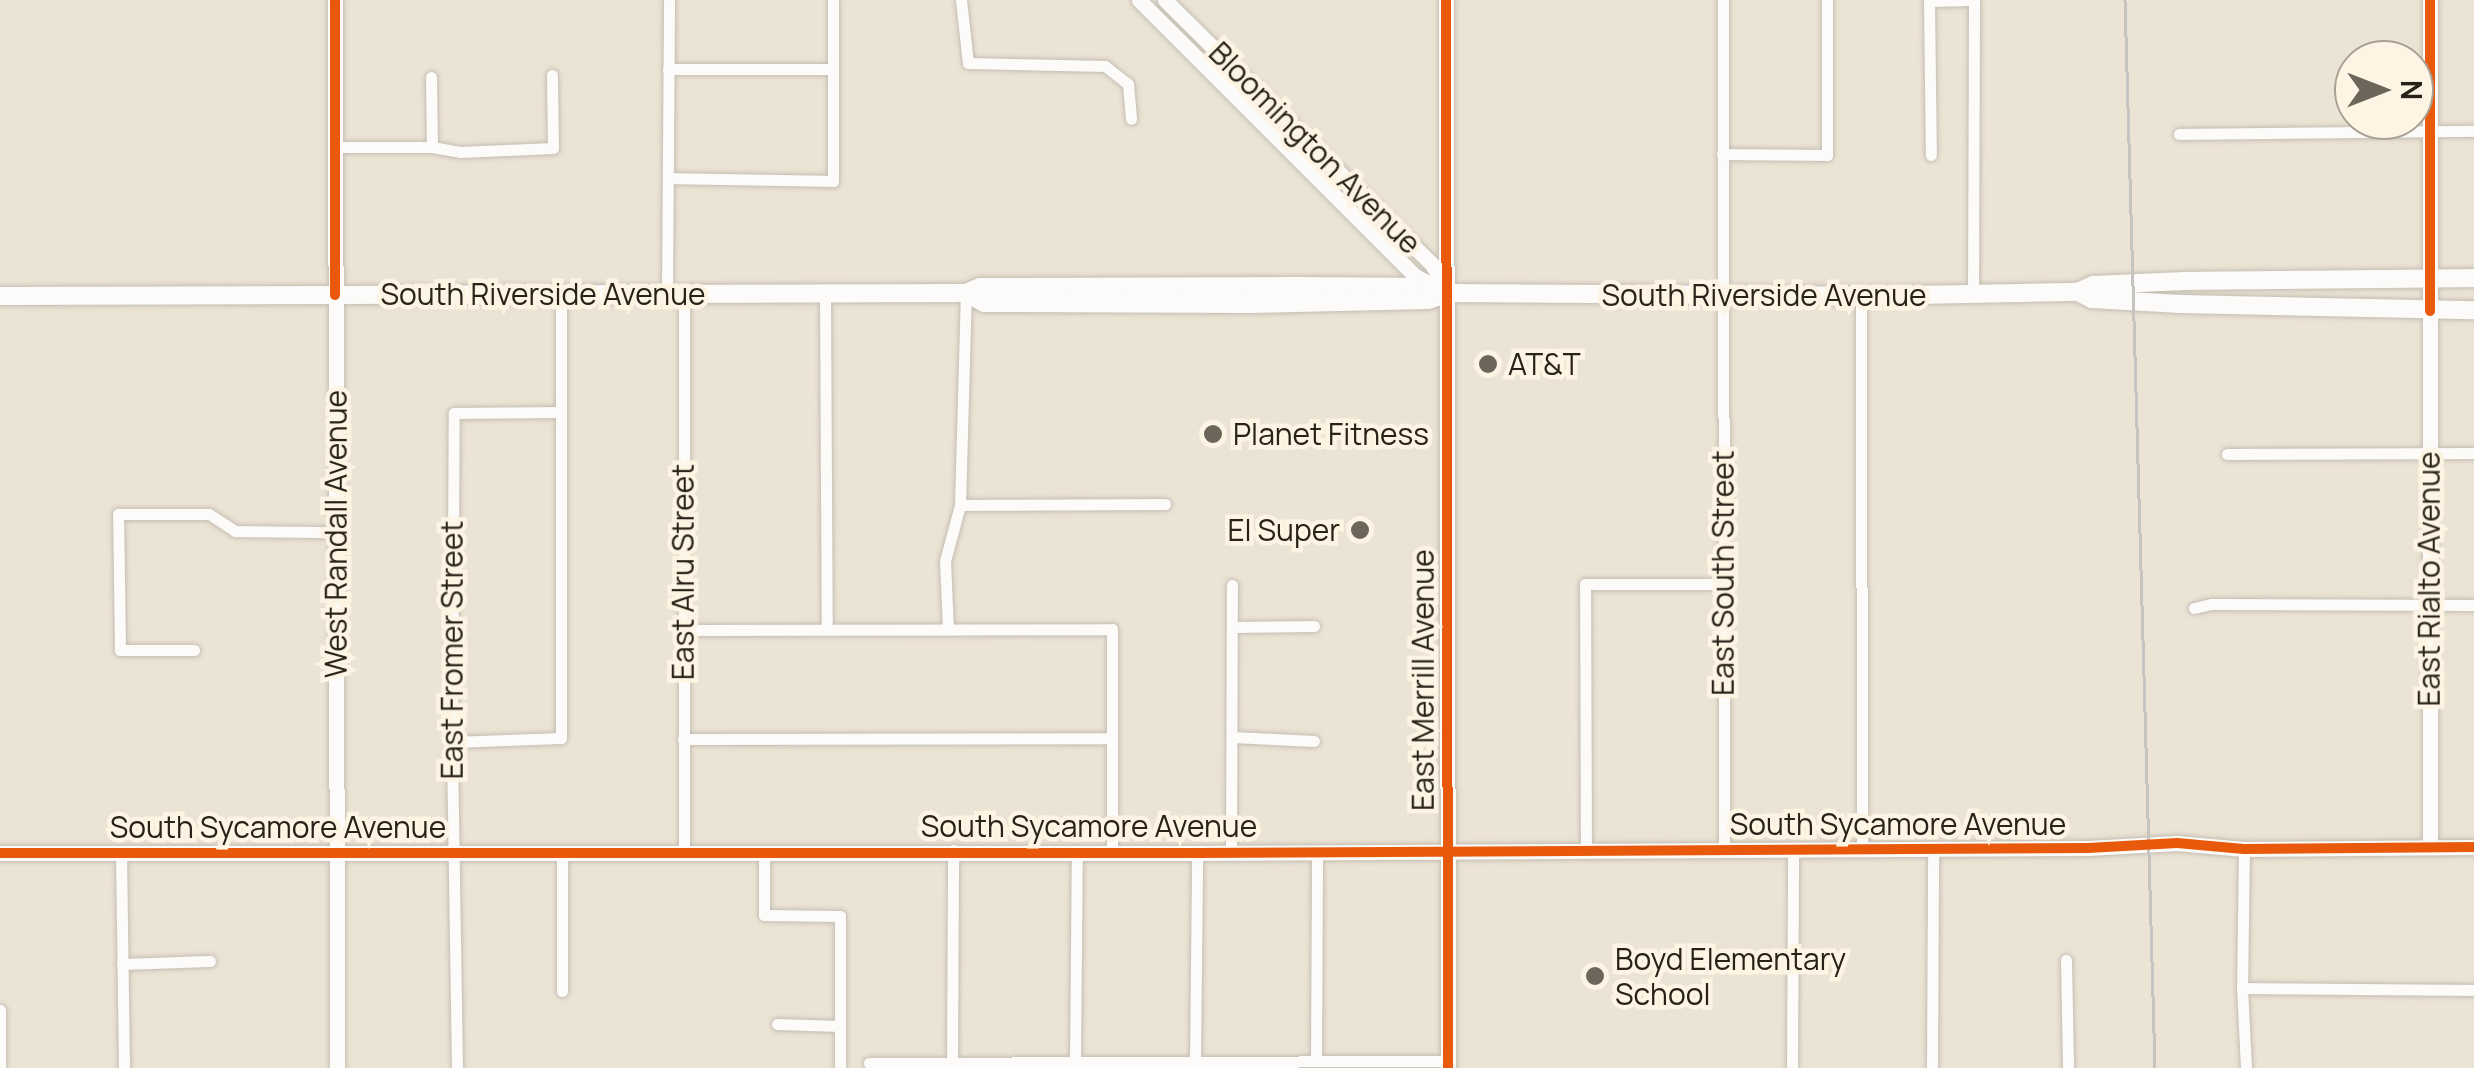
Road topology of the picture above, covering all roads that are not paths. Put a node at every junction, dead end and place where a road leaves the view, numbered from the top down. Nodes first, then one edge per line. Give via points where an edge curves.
1 (335, 0) edge
2 (669, 0) edge
3 (832, 0) edge
4 (961, 0) edge
5 (1139, 0) edge
6 (1165, 0) edge
7 (1446, 0) edge
8 (1723, 0) edge
9 (1827, 0) edge
10 (1974, 0) edge
11 (2430, 0) edge
12 (1929, 1) edge
13 (2430, 40) edge
14 (668, 69) junction
15 (832, 69) junction
16 (552, 76) dead end
17 (431, 77) dead end
18 (1131, 118) dead end
19 (2434, 131) edge
20 (2474, 131) edge
21 (2334, 132) edge
22 (2179, 134) dead end
23 (2431, 140) edge
24 (335, 147) junction
25 (432, 147) junction
26 (1722, 154) junction
27 (1930, 155) dead end
28 (668, 178) junction
29 (1391, 252) junction
30 (2432, 278) junction
31 (2474, 278) edge
32 (1392, 287) junction
33 (2078, 292) junction
34 (825, 293) junction
35 (966, 293) junction
36 (1450, 293) junction
37 (560, 294) junction
38 (676, 294) junction
39 (335, 295) junction
40 (1973, 295) junction
41 (0, 296) edge
42 (1721, 296) junction
43 (1861, 296) junction
44 (2430, 310) junction
45 (2474, 310) edge
46 (559, 412) junction
47 (2227, 454) dead end
48 (2429, 454) junction
49 (2474, 454) edge
50 (1164, 504) dead end
51 (960, 505) junction
52 (337, 532) junction
53 (1723, 584) junction
54 (1232, 585) dead end
55 (2429, 604) junction
56 (2474, 605) edge
57 (2194, 608) dead end
58 (1314, 626) dead end
59 (828, 628) junction
60 (1233, 628) junction
61 (948, 629) junction
62 (683, 630) junction
63 (194, 650) dead end
64 (1233, 737) junction
65 (1112, 738) junction
66 (683, 739) junction
67 (1314, 740) dead end
68 (452, 742) junction
69 (2430, 847) junction
70 (2474, 847) edge
71 (1793, 848) junction
72 (1862, 848) junction
73 (1933, 848) junction
74 (2244, 848) junction
75 (1724, 849) junction
76 (954, 850) junction
77 (1586, 850) junction
78 (338, 851) junction
79 (452, 851) junction
80 (684, 851) junction
81 (764, 851) junction
82 (1077, 851) junction
83 (1448, 851) junction
84 (120, 852) junction
85 (562, 852) junction
86 (1112, 852) junction
87 (1231, 852) junction
88 (1317, 852) junction
89 (0, 853) edge
90 (1197, 853) junction
91 (2066, 960) dead end
92 (210, 961) dead end
93 (122, 964) junction
94 (2242, 988) junction
95 (2474, 990) edge
96 (562, 991) dead end
97 (0, 1010) edge
98 (777, 1024) dead end
99 (840, 1026) junction
100 (0, 1045) edge
101 (1316, 1059) junction
102 (1195, 1061) junction
103 (952, 1062) junction
104 (1075, 1062) junction
105 (869, 1063) dead end
106 (1237, 1064) edge
107 (1448, 1064) edge
108 (0, 1068) edge
109 (124, 1068) edge
110 (337, 1068) edge
111 (457, 1068) edge
112 (840, 1068) edge
113 (1792, 1068) edge
114 (1932, 1068) edge
115 (2068, 1068) edge
116 (2246, 1068) edge

1 - 24 street, West Randall Avenue
2 - 14 street, East Alru Street
3 - 15 street
4 - 18 street via 968,63 1112,68 1131,90
5 - 29 street, Bloomington Avenue
6 - 36 street, Bloomington Avenue via 1432,263
7 - 36 street, East Merrill Avenue
8 - 26 street, East South Street
9 - 26 street via 1827,155
10 - 12 street
10 - 40 street
11 - 13 street, East Rialto Avenue
12 - 27 street
14 - 15 street
14 - 28 street, East Alru Street
15 - 28 street via 833,181
16 - 25 street via 553,148
17 - 25 street
19 - 20 street
21 - 22 street
23 - 30 street, East Rialto Avenue
24 - 25 street
24 - 39 street, West Randall Avenue
26 - 42 street, East South Street
28 - 38 street, East Alru Street
29 - 32 street, Bloomington Avenue via 1398,275
29 - 36 street, Bloomington Avenue via 1415,276
30 - 31 main road, South Riverside Avenue
30 - 33 main road, South Riverside Avenue via 2186,281 2093,285
30 - 44 street, East Rialto Avenue
32 - 35 main road, South Riverside Avenue via 980,286
32 - 36 main road, South Riverside Avenue
33 - 40 main road, South Riverside Avenue
33 - 44 main road, South Riverside Avenue via 2092,299
34 - 35 main road, South Riverside Avenue
34 - 38 main road, South Riverside Avenue
34 - 59 street
35 - 36 main road, South Riverside Avenue via 984,303 1250,304 1428,300
35 - 51 street
36 - 42 main road, South Riverside Avenue
36 - 83 street, East Merrill Avenue
37 - 38 main road, South Riverside Avenue
37 - 39 main road, South Riverside Avenue
37 - 46 street
38 - 62 street, East Alru Street
39 - 41 main road, South Riverside Avenue
39 - 52 street, West Randall Avenue
40 - 43 main road, South Riverside Avenue
42 - 43 main road, South Riverside Avenue
42 - 53 street, East South Street
43 - 72 street
44 - 45 main road, South Riverside Avenue
44 - 48 street, East Rialto Avenue
46 - 68 street, East Fromer Street via 454,413
46 - 68 street via 561,738
47 - 48 street
48 - 49 street
48 - 55 street, East Rialto Avenue
50 - 51 street
51 - 61 street via 946,561
52 - 63 street via 267,534 234,531 208,514 118,514 120,650
52 - 78 street, West Randall Avenue
53 - 75 street, East South Street
53 - 77 street via 1585,584
54 - 60 street
55 - 56 street
55 - 57 street
55 - 69 street, East Rialto Avenue
58 - 60 street
59 - 61 street
59 - 62 street
60 - 64 street
61 - 65 street via 1112,629
62 - 66 street, East Alru Street
64 - 67 street
64 - 87 street
65 - 66 street
65 - 86 street
66 - 80 street, East Alru Street
68 - 79 street, East Fromer Street
69 - 70 street, South Sycamore Avenue
69 - 74 street, South Sycamore Avenue
71 - 72 street, South Sycamore Avenue
71 - 75 street, South Sycamore Avenue
71 - 113 street
72 - 73 street, South Sycamore Avenue
73 - 74 street, South Sycamore Avenue
73 - 114 street
74 - 94 street
75 - 77 street, South Sycamore Avenue
76 - 81 street, South Sycamore Avenue
76 - 82 street, South Sycamore Avenue
76 - 103 street
77 - 83 street, South Sycamore Avenue
78 - 79 street, South Sycamore Avenue
78 - 84 street, South Sycamore Avenue
78 - 110 street, West Randall Avenue
79 - 85 street, South Sycamore Avenue
79 - 111 street, East Fromer Street
80 - 81 street, South Sycamore Avenue
80 - 85 street, South Sycamore Avenue
81 - 99 street via 764,915 840,916
82 - 86 street, South Sycamore Avenue
82 - 104 street
83 - 88 street, South Sycamore Avenue
83 - 107 street, East Merrill Avenue
84 - 89 street, South Sycamore Avenue
84 - 93 street
85 - 96 street
86 - 90 street, South Sycamore Avenue
87 - 88 street, South Sycamore Avenue
87 - 90 street, South Sycamore Avenue
88 - 101 street
90 - 102 street
91 - 115 street
92 - 93 street
93 - 109 street
94 - 95 street
94 - 116 street
97 - 100 street
98 - 99 street
99 - 112 street
100 - 108 street
101 - 106 street
101 - 107 street
102 - 104 street
102 - 106 street
103 - 104 street
103 - 105 street

